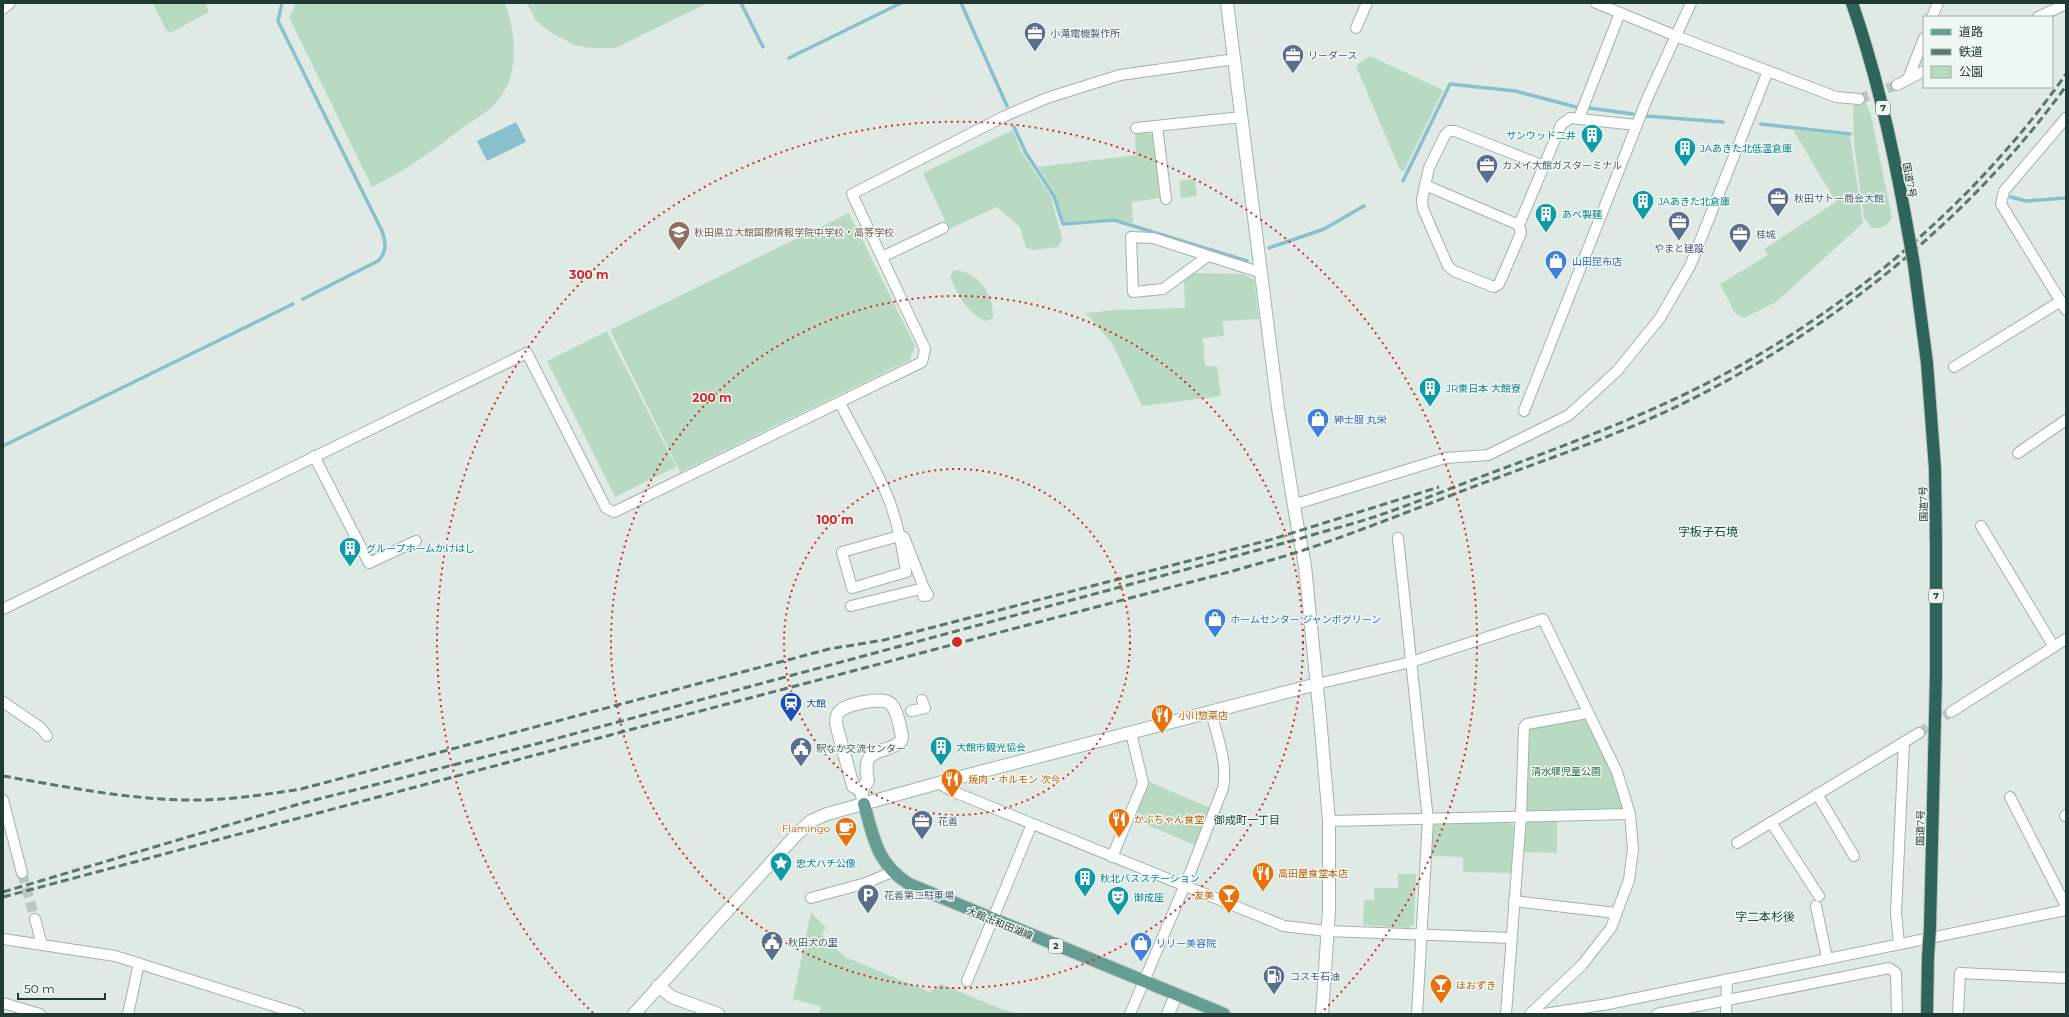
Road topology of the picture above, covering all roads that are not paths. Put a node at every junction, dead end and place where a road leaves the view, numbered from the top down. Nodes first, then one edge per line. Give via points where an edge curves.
1 (10, 3) edge
2 (1226, 3) edge
3 (1367, 3) edge
4 (1596, 3) edge
5 (1691, 3) edge
6 (1852, 3) edge
7 (1938, 3) edge
8 (2066, 4) edge
9 (3, 9) edge
10 (1620, 13) junction
11 (1932, 16) edge
12 (2040, 16) edge
13 (1356, 28) dead end
14 (1676, 36) junction
15 (1923, 41) edge
16 (1235, 59) junction
17 (1768, 71) junction
18 (1923, 72) edge
19 (1908, 79) junction
20 (1897, 85) tunnel mouth
21 (1859, 99) tunnel mouth
22 (1242, 117) junction
23 (1579, 118) junction
24 (2066, 118) edge
25 (1637, 125) junction
26 (1157, 126) junction
27 (1136, 128) dead end
28 (1544, 166) junction
29 (1425, 185) junction
30 (1166, 199) dead end
31 (1519, 225) junction
32 (943, 228) dead end
33 (1208, 256) junction
34 (882, 257) junction
35 (1262, 273) junction
36 (2063, 306) edge
37 (1954, 367) dead end
38 (840, 403) junction
39 (1524, 411) dead end
40 (2066, 420) edge
41 (2018, 452) dead end
42 (314, 456) junction
43 (1294, 505) junction
44 (1981, 526) dead end
45 (902, 537) junction
46 (1398, 538) dead end
47 (416, 541) dead end
48 (851, 606) dead end
49 (3, 609) edge
50 (2062, 644) edge
51 (1411, 662) junction
52 (1317, 684) junction
53 (922, 700) dead end
54 (3, 702) edge
55 (911, 711) dead end
56 (1211, 712) junction
57 (1951, 712) tunnel mouth
58 (1587, 713) junction
59 (1132, 733) junction
60 (1919, 733) tunnel mouth
61 (47, 736) dead end
62 (1904, 742) junction
63 (940, 784) junction
64 (861, 791) junction
65 (1818, 794) junction
66 (2010, 797) dead end
67 (3, 800) edge
68 (864, 804) junction
69 (1630, 814) junction
70 (1521, 816) junction
71 (1428, 820) junction
72 (1329, 821) junction
73 (1771, 822) junction
74 (1032, 824) junction
75 (1737, 843) dead end
76 (1854, 856) dead end
77 (1112, 857) junction
78 (892, 872) junction
79 (22, 873) tunnel mouth
80 (1183, 886) junction
81 (1818, 896) dead end
82 (811, 898) dead end
83 (1514, 901) junction
84 (1816, 906) dead end
85 (2066, 906) edge
86 (2066, 910) edge
87 (1616, 913) junction
88 (35, 919) tunnel mouth
89 (993, 920) junction
90 (1327, 931) junction
91 (1420, 936) junction
92 (1511, 938) junction
93 (3, 939) edge
94 (1899, 944) junction
95 (42, 945) junction
96 (1827, 958) junction
97 (139, 963) junction
98 (2066, 978) edge
99 (1727, 979) junction
100 (967, 981) dead end
101 (1144, 982) junction
102 (658, 986) junction
103 (1176, 995) junction
104 (1727, 1000) junction
105 (3, 1003) edge
106 (40, 1014) edge
107 (128, 1014) edge
108 (299, 1014) edge
109 (634, 1014) edge
110 (718, 1014) edge
111 (1130, 1014) edge
112 (1168, 1014) edge
113 (1224, 1014) edge
114 (1322, 1014) edge
115 (1417, 1014) edge
116 (1506, 1014) edge
117 (1530, 1014) edge
118 (1544, 1014) edge
119 (1657, 1014) edge
120 (1726, 1014) edge
121 (1897, 1014) edge
122 (1927, 1014) edge
123 (1958, 1014) edge

1 - 9 street
2 - 16 street
3 - 13 street
4 - 10 street
5 - 14 street
6 - 122 highway, 国道7号 / 7, bridge via 1883,110 1914,265 1927,363 1935,469 1936,676
7 - 11 street
8 - 12 street
10 - 14 street
10 - 23 street
14 - 17 street
14 - 25 street
15 - 19 street
16 - 22 street
16 - 34 street via 1120,75 1047,98 1005,116 852,194
17 - 21 street via 1836,97
17 - 43 street via 1690,266 1660,318 1618,371 1569,415 1488,455 1445,458
18 - 19 street
19 - 20 street
22 - 26 street
22 - 35 street
23 - 25 street
23 - 28 street via 1570,118 1561,125
24 - 36 street via 2004,191 2001,204
25 - 39 street
26 - 27 street
26 - 30 street
28 - 29 street via 1455,131 1449,131 1429,168
28 - 31 street
29 - 31 street
29 - 31 street via 1423,209 1448,266 1454,271 1494,287 1499,284 1521,232
32 - 34 street
33 - 33 street via 1153,238 1132,237 1133,292 1163,289
33 - 35 street
34 - 38 street via 925,349 922,362
35 - 43 street via 1278,408
36 - 37 street
38 - 42 street via 614,512 606,508 527,354
38 - 45 street via 888,499
40 - 41 street
42 - 47 street via 370,563
42 - 49 street
43 - 52 street via 1305,566
44 - 50 street
45 - 45 street via 842,552 852,588 906,572
45 - 48 street via 923,592
46 - 51 street
50 - 57 street
51 - 52 street
51 - 58 street via 1543,619
51 - 71 street
52 - 56 street
52 - 72 street
53 - 55 street via 925,708
54 - 61 street via 41,728
56 - 59 street
56 - 80 street via 1225,777 1217,805
58 - 69 street via 1617,772
58 - 70 street via 1527,724 1524,727
59 - 63 street
59 - 77 street via 1143,783
60 - 62 street
62 - 65 street
62 - 94 street via 1896,913
63 - 68 street
63 - 74 street
64 - 64 street via 852,786 836,718 844,708 878,699 886,700 895,709 901,741 880,750 869,759 866,771 868,781
64 - 68 street
65 - 73 street
65 - 76 street
66 - 85 street
67 - 79 street
68 - 78 main road, 大館十和田湖線 / 2 via 878,850
68 - 102 street via 823,816 804,827
69 - 70 street
69 - 87 street via 1633,849 1630,873
70 - 71 street
70 - 83 street
71 - 72 street
71 - 91 street
72 - 90 street
73 - 75 street
73 - 81 street
74 - 77 street
74 - 89 street
77 - 80 street
78 - 82 street via 866,883
78 - 89 main road, 大館十和田湖線 / 2 via 920,890
80 - 90 street via 1284,926
80 - 101 street
83 - 87 street
83 - 92 street
84 - 96 street
86 - 94 street
87 - 117 street via 1611,928 1582,966
88 - 95 street
89 - 100 street
89 - 101 main road, 大館十和田湖線 / 2
90 - 91 street
90 - 114 street
91 - 92 street
91 - 115 street
92 - 116 street
93 - 95 street
94 - 96 street
95 - 97 street via 115,956
96 - 99 street
97 - 107 street
97 - 108 street
98 - 123 street via 1960,973
99 - 104 street
99 - 118 street via 1608,1004
101 - 103 main road, 大館十和田湖線 / 2
101 - 111 street
102 - 109 street
102 - 110 street via 672,997
103 - 112 street
103 - 113 main road, 大館十和田湖線 / 2
104 - 119 street
104 - 120 street
104 - 121 street via 1889,968 1896,973
105 - 106 street

